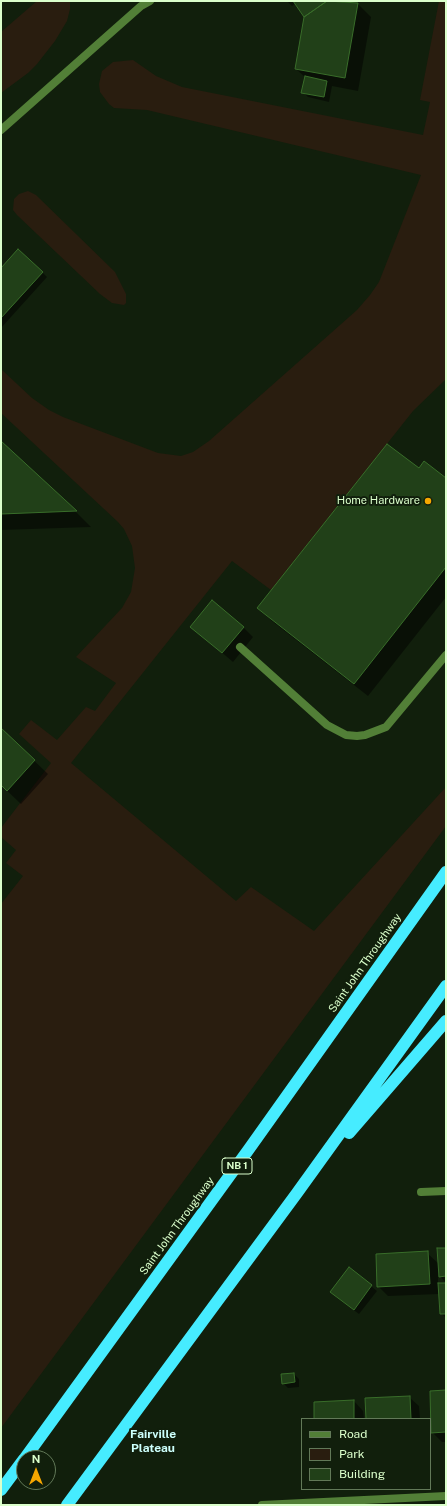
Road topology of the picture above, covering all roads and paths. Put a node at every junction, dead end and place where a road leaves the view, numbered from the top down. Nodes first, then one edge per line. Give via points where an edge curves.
1 (150, 1) edge
2 (139, 4) edge
3 (1, 130) edge
4 (240, 647) dead end
5 (446, 656) edge
6 (446, 872) edge
7 (446, 986) edge
8 (446, 1020) edge
9 (446, 1191) edge
10 (421, 1192) dead end
11 (297, 1193) junction
12 (31, 1450) edge
13 (16, 1470) edge
14 (1, 1490) edge
15 (446, 1496) edge
16 (67, 1505) edge
17 (262, 1505) edge

1 - 2 street
2 - 3 street
4 - 5 street via 327,725 346,735 357,736 386,727
6 - 12 highway, Saint John Throughway / NB 1 via 254,1143
7 - 11 highway
8 - 11 highway
9 - 10 street
11 - 16 highway
13 - 14 highway, Saint John Throughway / NB 1
15 - 17 street

